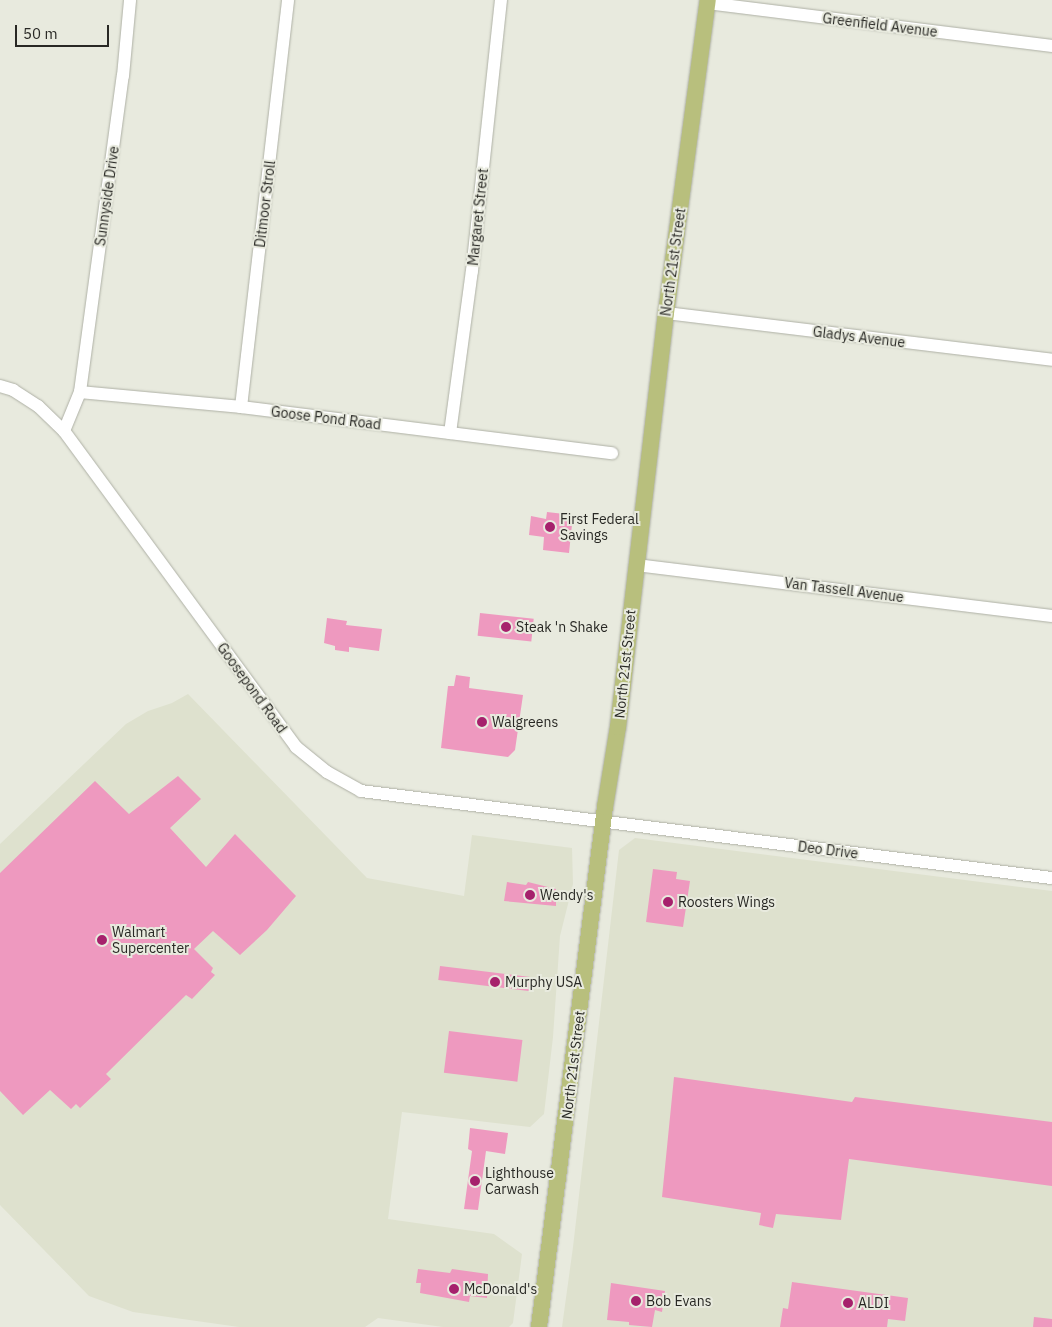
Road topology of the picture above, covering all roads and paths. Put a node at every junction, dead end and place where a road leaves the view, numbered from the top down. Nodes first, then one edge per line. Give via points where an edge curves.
1 (130, 0) edge
2 (288, 0) edge
3 (501, 0) edge
4 (708, 2) edge
5 (1052, 46) edge
6 (666, 313) junction
7 (1052, 360) edge
8 (0, 386) edge
9 (80, 392) junction
10 (241, 407) junction
11 (64, 431) junction
12 (450, 433) junction
13 (612, 453) dead end
14 (636, 565) junction
15 (1052, 616) edge
16 (603, 822) junction
17 (1052, 878) edge
18 (539, 1327) edge

1 - 9 street, Sunnyside Drive via 121,93
2 - 10 street, Ditmoor Stroll
3 - 12 street, Margaret Street via 472,271
4 - 5 street, Greenfield Avenue
4 - 6 main road, North 21st Street
6 - 7 street, Gladys Avenue
6 - 14 main road, North 21st Street
8 - 11 street, Goosepond Road via 13,390 38,406
9 - 10 street, Goose Pond Road
9 - 11 street
10 - 12 street, Goose Pond Road
11 - 16 street, Goosepond Road via 274,720 296,747 327,772 361,791
12 - 13 street, Goose Pond Road
14 - 15 street, Van Tassell Avenue
14 - 16 main road, North 21st Street via 618,727
16 - 17 street, Deo Drive
16 - 18 main road, North 21st Street

